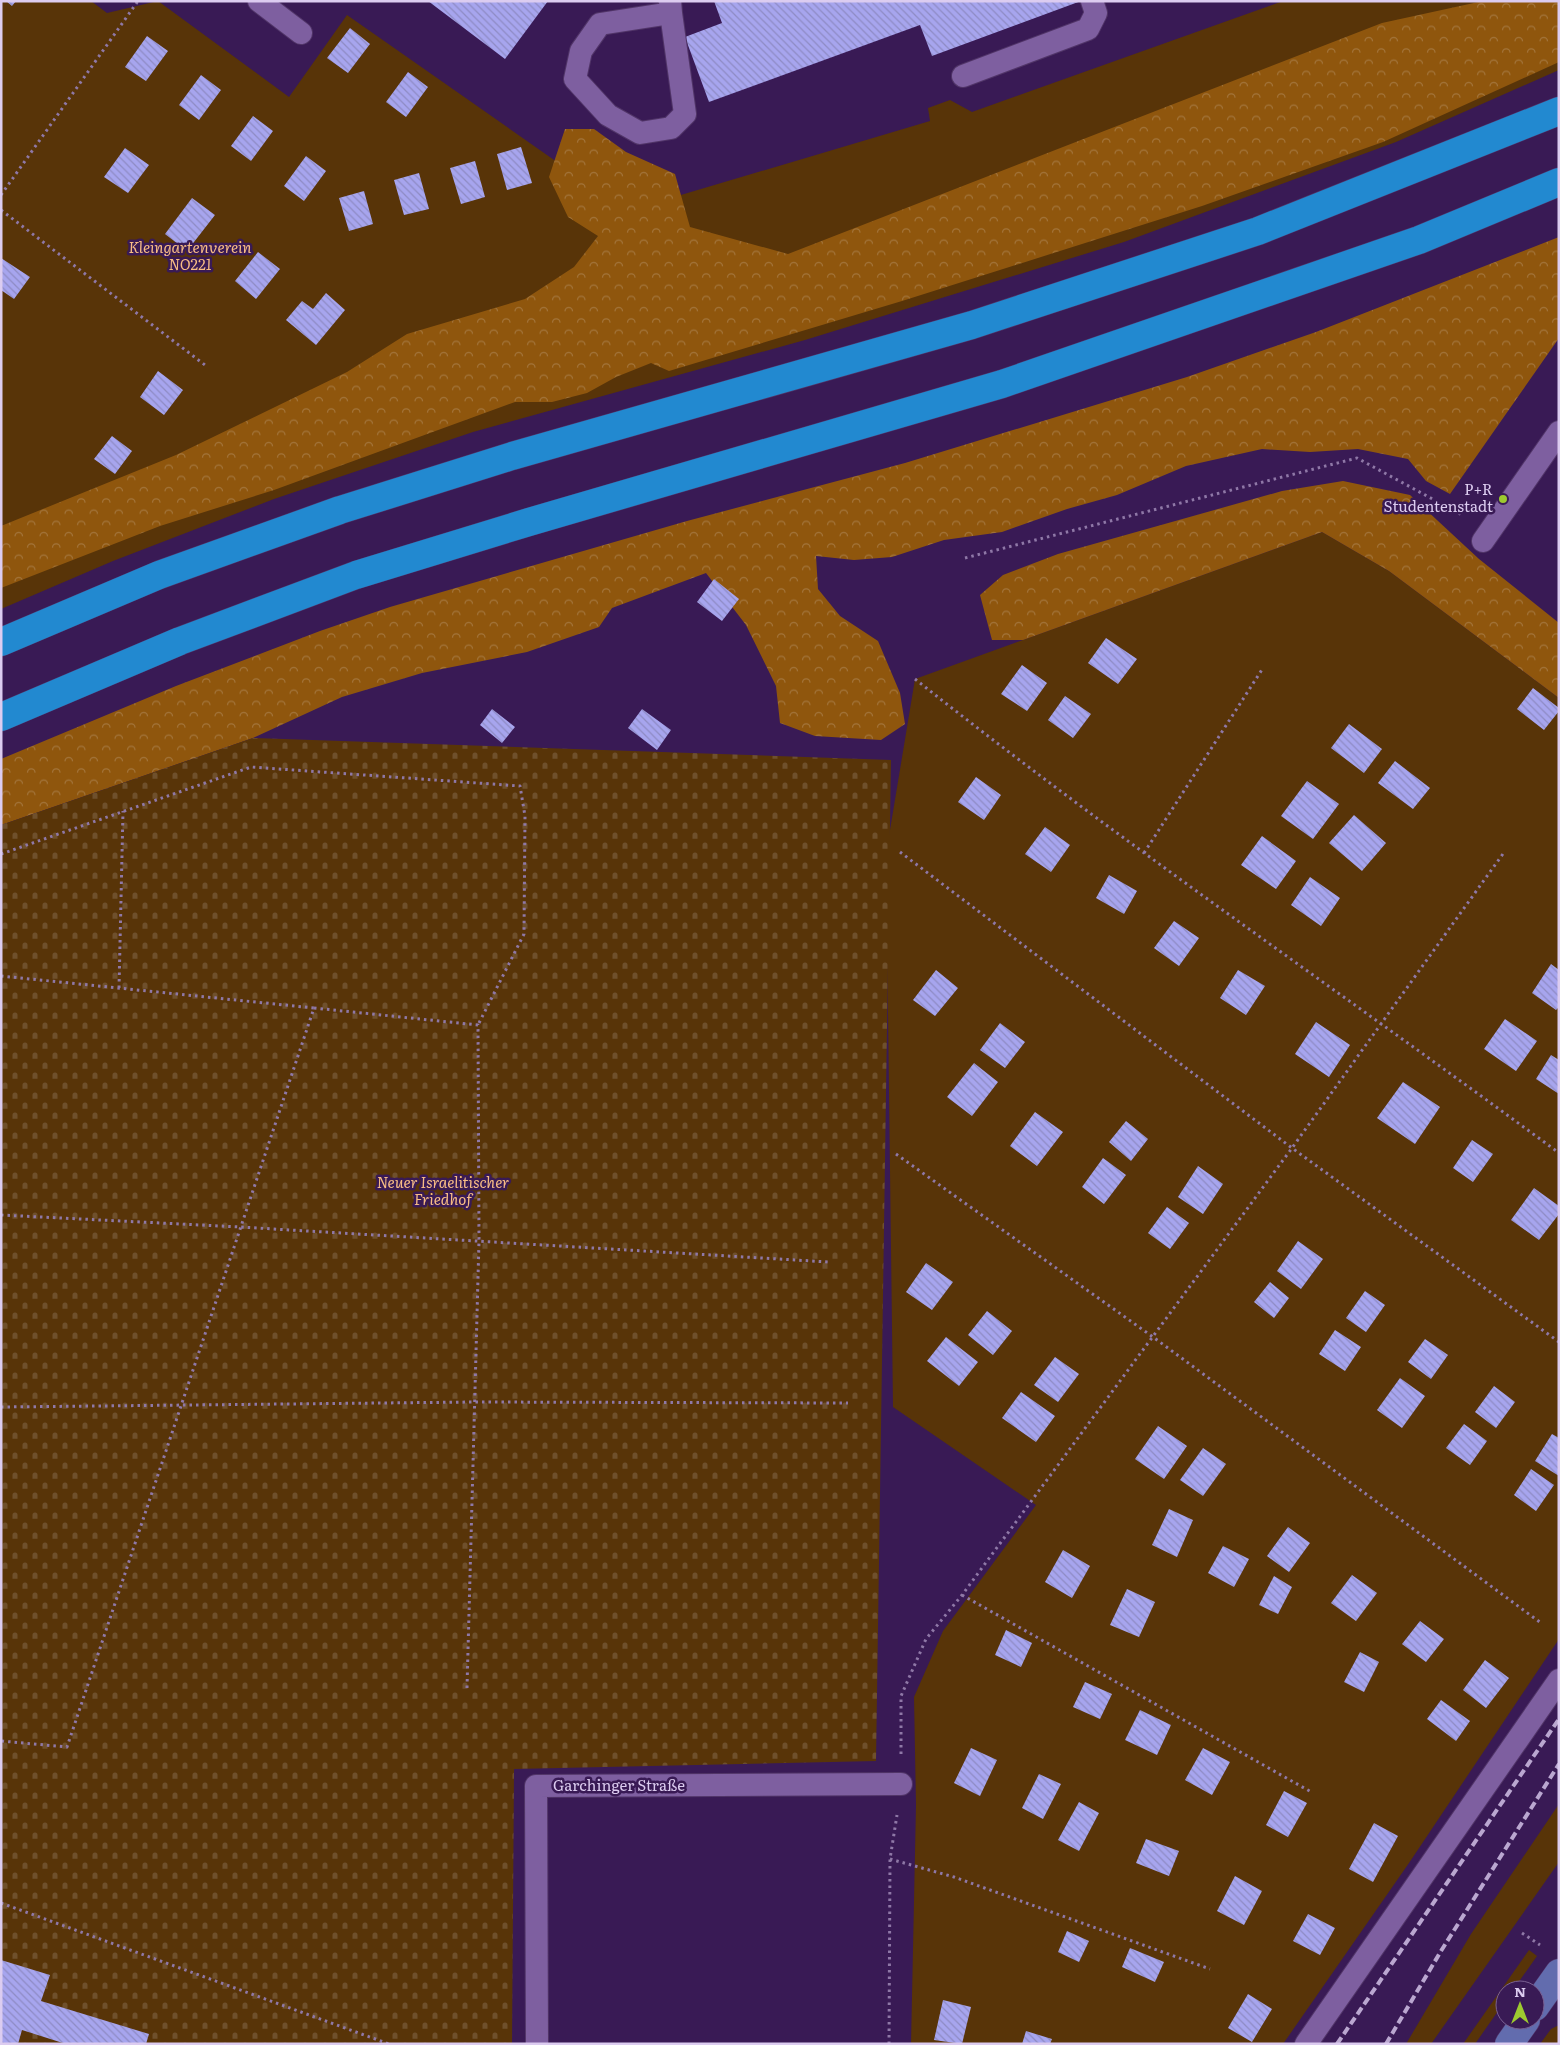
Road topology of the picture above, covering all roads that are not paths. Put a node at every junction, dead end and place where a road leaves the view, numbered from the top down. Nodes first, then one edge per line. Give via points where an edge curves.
1 (259, 1) edge
2 (1092, 1) edge
3 (671, 7) edge
4 (301, 33) dead end
5 (963, 76) dead end
6 (1559, 111) edge
7 (1559, 182) edge
8 (1559, 432) edge
9 (1483, 542) dead end
10 (1, 642) edge
11 (1, 717) edge
12 (1559, 1680) edge
13 (901, 1784) road end
14 (1559, 1972) edge
15 (1545, 1992) edge
16 (1519, 2030) edge
17 (537, 2044) edge
18 (1306, 2044) edge
19 (1509, 2044) edge

1 - 4 lane
2 - 5 lane via 1096,13 1088,29
3 - 3 lane via 600,24 581,51 575,79 608,115 640,133 671,128 685,114
6 - 10 highway via 1258,231 972,325 512,456 340,510 159,575
7 - 11 highway via 1419,240 1002,384 356,575 180,641
8 - 9 lane
12 - 18 lane
13 - 17 lane, Garchinger Straße via 536,1786
14 - 15 main road
16 - 19 main road

